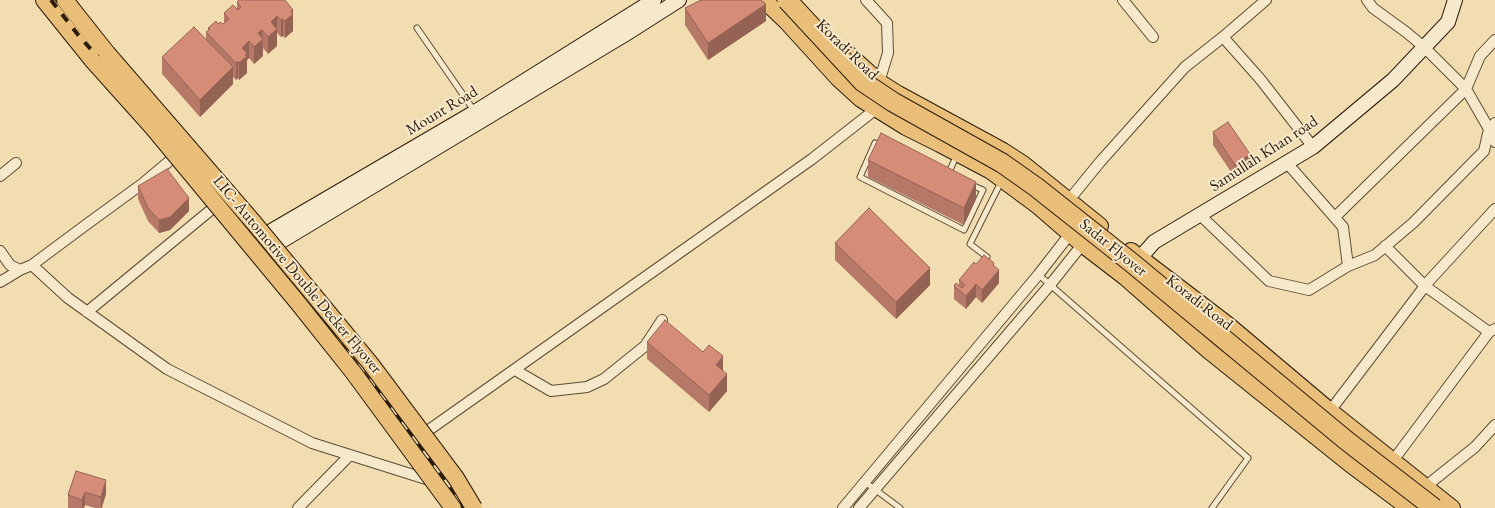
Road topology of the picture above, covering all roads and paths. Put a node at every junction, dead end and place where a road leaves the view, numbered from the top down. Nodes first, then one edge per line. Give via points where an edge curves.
1 (44, 0) edge
2 (65, 0) edge
3 (654, 0) edge
4 (679, 0) edge
5 (764, 0) edge
6 (778, 0) edge
7 (787, 0) edge
8 (798, 0) edge
9 (866, 0) edge
10 (1124, 0) edge
11 (1266, 0) edge
12 (1367, 0) edge
13 (1455, 0) edge
14 (417, 28) dead end
15 (1153, 37) dead end
16 (1223, 37) junction
17 (1495, 40) edge
18 (1424, 47) junction
19 (107, 52) junction
20 (93, 61) junction
21 (879, 82) junction
22 (1466, 89) junction
23 (876, 109) junction
24 (475, 112) junction
25 (1492, 126) edge
26 (1495, 142) edge
27 (1313, 147) junction
28 (957, 153) junction
29 (173, 158) junction
30 (16, 163) dead end
31 (1287, 163) junction
32 (948, 175) junction
33 (0, 176) edge
34 (1002, 179) junction
35 (1069, 200) junction
36 (212, 209) junction
37 (1495, 209) edge
38 (1200, 215) junction
39 (1335, 218) junction
40 (1092, 220) junction
41 (268, 233) junction
42 (1076, 239) junction
43 (278, 244) junction
44 (245, 246) junction
45 (1385, 246) junction
46 (0, 251) edge
47 (987, 257) edge
48 (254, 258) junction
49 (1140, 258) junction
50 (32, 266) junction
51 (1348, 266) junction
52 (20, 270) junction
53 (1038, 275) junction
54 (0, 282) edge
55 (1050, 285) junction
56 (1425, 286) junction
57 (87, 312) junction
58 (662, 320) edge
59 (1492, 330) edge
60 (515, 370) junction
61 (1330, 411) junction
62 (1495, 425) edge
63 (426, 432) junction
64 (350, 455) junction
65 (1392, 462) junction
66 (1406, 472) junction
67 (426, 479) junction
68 (865, 482) junction
69 (1425, 487) junction
70 (876, 490) junction
71 (1401, 505) edge
72 (298, 508) edge
73 (447, 508) edge
74 (453, 508) edge
75 (474, 508) edge
76 (480, 508) edge
77 (843, 508) edge
78 (859, 508) edge
79 (900, 508) edge
80 (1212, 508) edge
81 (1422, 508) edge
82 (1434, 508) edge
83 (1452, 508) edge

1 - 20 main road, LIC- Automotive Double Decker Flyover
2 - 19 main road, LIC- Automotive Double Decker Flyover
3 - 24 street, Mount Road
4 - 43 street
5 - 23 main road via 838,78
6 - 81 highway, Sadar Flyover via 859,90 912,123 973,153 1026,188
7 - 82 highway, Sadar Flyover, bridge via 863,82 1002,163 1036,187
8 - 21 main road, Koradi Road
9 - 21 street via 887,23 888,53
10 - 15 street
11 - 16 street
12 - 18 street
13 - 18 street, Samullah Khan road via 1448,22
14 - 24 lane
16 - 27 street
16 - 35 street via 1185,67
17 - 22 street via 1480,56
18 - 22 street
18 - 27 street, Samullah Khan road via 1392,80
19 - 41 street via 123,62
19 - 75 main road, LIC- Automotive Double Decker Flyover, bridge via 370,363 456,478
20 - 29 street via 101,80
20 - 74 main road, LIC- Automotive Double Decker Flyover, bridge via 154,128 298,303
21 - 35 main road, Koradi Road via 1003,151
22 - 25 street
22 - 39 street
23 - 28 main road
23 - 60 street via 812,160
24 - 41 street, Mount Road
25 - 26 street
25 - 45 street via 1484,151 1413,223
27 - 31 street, Samullah Khan road
28 - 32 lane
28 - 34 main road
29 - 36 street
29 - 50 street
30 - 33 street
31 - 38 street, Samullah Khan road
31 - 39 street
32 - 32 lane via 875,143 860,177 964,230 983,190
34 - 42 main road
34 - 47 lane via 970,244
35 - 40 main road, Koradi Road
36 - 44 street
36 - 57 street
37 - 56 street
38 - 49 street, Samullah Khan road via 1154,242
38 - 51 street via 1269,281 1309,290
39 - 51 street via 1343,227
40 - 42 street
40 - 42 street
40 - 49 main road, Koradi Road
41 - 43 street
41 - 44 street, Mount Road
42 - 53 street
42 - 55 street
42 - 71 main road
43 - 48 street
43 - 63 street via 369,353
44 - 48 street
45 - 51 street via 1374,256
45 - 56 street
46 - 52 street via 10,265
48 - 67 street via 348,372
49 - 61 main road, Koradi Road via 1228,325
50 - 52 street
50 - 57 street
52 - 54 street
53 - 55 lane
53 - 68 street
55 - 70 street
55 - 80 lane via 1248,458
56 - 59 street
56 - 61 street
57 - 64 street via 167,369 312,443
58 - 60 street via 645,346 604,379 587,387 551,391
59 - 65 street
60 - 63 street
61 - 65 main road, Koradi Road
62 - 69 street via 1475,447
63 - 76 street
64 - 67 street
64 - 72 street
65 - 66 main road, Koradi Road
66 - 69 main road, Koradi Road
66 - 71 street
67 - 73 street
68 - 70 lane
68 - 77 street
69 - 83 main road, Koradi Road
70 - 78 street
70 - 79 lane

